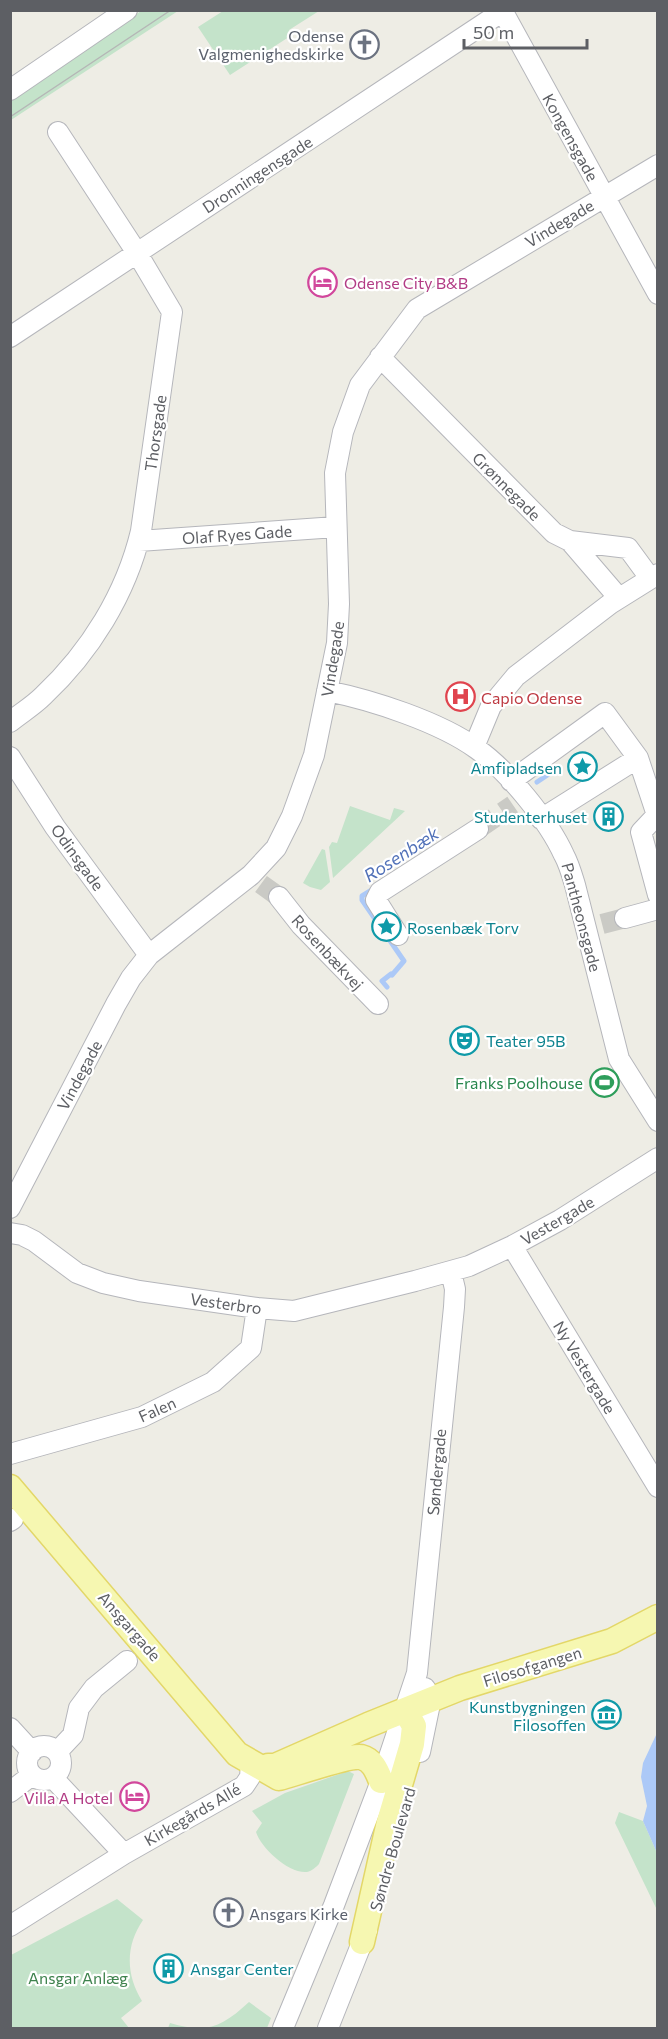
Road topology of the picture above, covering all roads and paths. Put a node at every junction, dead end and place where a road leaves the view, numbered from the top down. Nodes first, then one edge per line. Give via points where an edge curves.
1 (127, 10) edge
2 (502, 11) edge
3 (10, 90) edge
4 (58, 132) dead end
5 (657, 165) edge
6 (603, 196) junction
7 (137, 253) junction
8 (657, 294) edge
9 (10, 337) edge
10 (380, 357) junction
11 (336, 527) junction
12 (139, 541) junction
13 (570, 541) junction
14 (654, 576) edge
15 (619, 598) junction
16 (327, 691) junction
17 (10, 722) edge
18 (474, 747) junction
19 (10, 757) edge
20 (638, 758) junction
21 (511, 781) junction
22 (541, 819) junction
23 (478, 829) tunnel mouth
24 (657, 895) edge
25 (279, 897) tunnel mouth
26 (657, 909) edge
27 (625, 918) tunnel mouth
28 (398, 935) dead end
29 (149, 955) junction
30 (378, 1004) dead end
31 (657, 1121) edge
32 (657, 1158) edge
33 (10, 1208) edge
34 (10, 1233) edge
35 (512, 1246) junction
36 (451, 1272) junction
37 (257, 1308) junction
38 (10, 1454) edge
39 (10, 1487) edge
40 (657, 1487) edge
41 (657, 1617) edge
42 (127, 1661) dead end
43 (417, 1672) junction
44 (431, 1699) junction
45 (405, 1710) junction
46 (10, 1728) edge
47 (32, 1752) junction
48 (57, 1752) junction
49 (251, 1762) junction
50 (32, 1775) junction
51 (53, 1778) junction
52 (381, 1781) junction
53 (10, 1792) edge
54 (124, 1854) junction
55 (10, 1926) edge
56 (362, 1942) junction
57 (283, 2028) edge
58 (328, 2028) edge

1 - 3 street
2 - 6 street, Kongensgade
2 - 7 street, Dronningensgade
4 - 7 street, Thorsgade
5 - 6 street, Vindegade
6 - 8 street, Kongensgade
6 - 10 street, Vindegade via 417,309
7 - 9 street, Dronningensgade
7 - 12 street, Thorsgade via 172,312
10 - 11 street, Vindegade via 360,386 343,432 335,473
10 - 13 street, Grønnegade via 554,533
11 - 12 street, Olaf Ryes Gade
11 - 16 street, Vindegade via 337,643
12 - 17 street, Thorsgade via 119,592 87,649 42,698
13 - 14 street, Grønnegade via 628,548
13 - 15 street
14 - 15 street
15 - 18 street via 543,644 491,706
16 - 18 street, Pantheonsgade via 431,723
16 - 29 street, Vindegade via 314,755 292,816 256,880
18 - 21 street, Pantheonsgade
19 - 29 street, Odinsgade via 55,827
20 - 21 street via 605,713
20 - 22 street
20 - 24 street via 657,815 641,832
21 - 22 street, Pantheonsgade via 519,801
22 - 31 street, Pantheonsgade via 566,857 594,926 619,1059
23 - 28 street via 380,892 376,900
25 - 30 street, Rosenbækvej
26 - 27 street
29 - 33 street, Vindegade via 116,1004
32 - 35 street, Vestergade
34 - 37 street, Vesterbro via 34,1241 77,1272 103,1283 139,1292
35 - 36 street, Vestergade
35 - 40 street, Ny Vestergade
36 - 37 street, Vesterbro via 294,1311
36 - 43 street, Søndergade via 454,1307
37 - 38 street, Falen via 251,1348 213,1382 142,1417
39 - 49 main road, Ansgargade via 237,1754
41 - 44 main road, Filosofgangen via 612,1641
42 - 48 street via 94,1688 79,1708 72,1735
43 - 44 street
43 - 45 street, Søndergade
44 - 45 main road, Filosofgangen
44 - 56 street, Søndre Boulevard via 424,1741 383,1890
45 - 49 main road, Kirkegårds Allé via 275,1766
45 - 52 street, Søndre Boulevard
45 - 56 main road via 414,1725 412,1744 389,1822
46 - 47 street
47 - 48 street via 42,1747
47 - 50 street via 27,1764
48 - 51 street via 61,1765
49 - 52 main road, Ansgargade via 279,1778 361,1757 374,1765
49 - 54 street, Kirkegårds Allé via 250,1777 243,1786
50 - 51 street via 43,1780
50 - 53 street
51 - 54 street
52 - 57 street, Søndre Boulevard
54 - 55 street, Kirkegårds Allé
56 - 58 street, Søndre Boulevard

